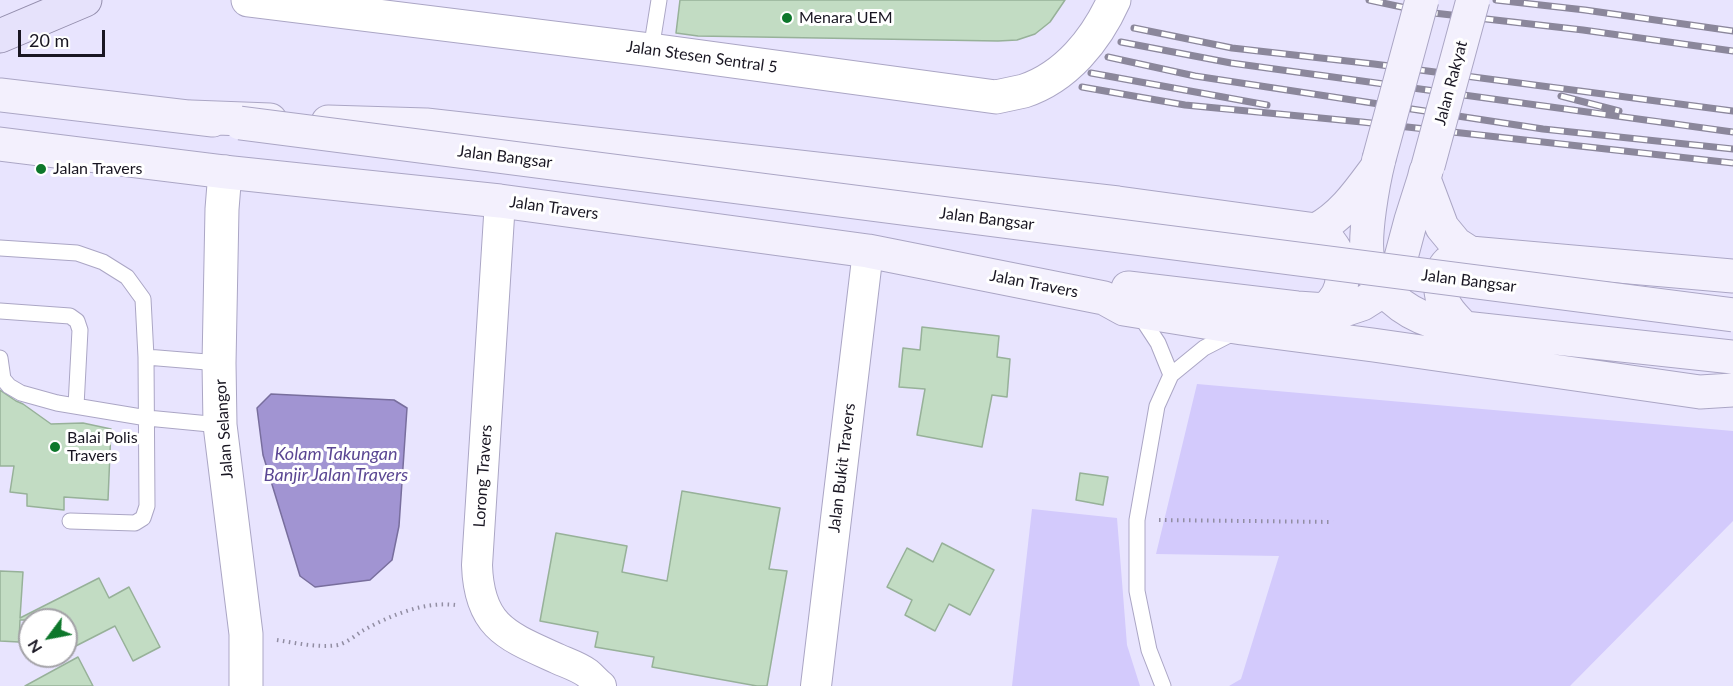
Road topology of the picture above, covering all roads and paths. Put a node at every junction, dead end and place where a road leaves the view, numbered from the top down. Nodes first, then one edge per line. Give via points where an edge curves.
1 (85, 0) edge
2 (248, 0) edge
3 (659, 0) edge
4 (1422, 0) edge
5 (1473, 0) edge
6 (1111, 4) edge
7 (0, 36) edge
8 (651, 50) junction
9 (0, 95) edge
10 (191, 117) junction
11 (0, 144) edge
12 (1378, 164) junction
13 (225, 172) junction
14 (1426, 173) junction
15 (500, 201) junction
16 (1316, 230) junction
17 (0, 248) edge
18 (868, 251) junction
19 (1470, 253) junction
20 (1733, 276) edge
21 (1384, 290) junction
22 (1104, 298) junction
23 (1324, 310) junction
24 (0, 311) edge
25 (1136, 311) junction
26 (1733, 315) edge
27 (1242, 328) junction
28 (1464, 328) junction
29 (146, 357) junction
30 (1733, 357) edge
31 (0, 358) edge
32 (219, 363) junction
33 (1171, 375) junction
34 (1733, 390) edge
35 (76, 406) junction
36 (147, 418) junction
37 (220, 425) junction
38 (1137, 520) junction
39 (70, 521) dead end
40 (1333, 522) dead end
41 (486, 609) junction
42 (246, 634) junction
43 (246, 686) edge
44 (601, 686) edge
45 (816, 686) edge
46 (1163, 686) edge

1 - 7 main road
2 - 8 street, Jalan Stesen Sentral 5
3 - 8 lane
4 - 12 main road, bridge
5 - 14 main road, Jalan Rakyat, bridge
6 - 8 street, Jalan Stesen Sentral 5 via 1093,37 1073,62 1025,90 996,97
9 - 10 main road
10 - 16 main road via 426,125 1118,203
10 - 26 main road, Jalan Bangsar, bridge
11 - 13 main road, Jalan Travers
12 - 16 main road via 1342,212
12 - 21 main road via 1366,240 1368,259
13 - 15 main road, Jalan Travers
13 - 32 street, Jalan Selangor
14 - 19 main road via 1442,226 1456,244
14 - 21 main road, Jalan Rakyat via 1400,265
15 - 18 main road, Jalan Travers
15 - 41 street, Lorong Travers via 477,565 478,587
16 - 23 main road via 1325,236 1342,270 1339,295
17 - 29 lane via 76,253 103,262 127,277 143,299
18 - 22 main road, Jalan Travers
18 - 45 street, Jalan Bukit Travers
19 - 20 main road
19 - 28 main road via 1449,262 1442,271 1440,288 1446,310
21 - 23 main road via 1362,304 1341,311
21 - 28 main road via 1418,315
22 - 23 main road via 1125,288
22 - 25 main road
24 - 35 lane via 70,316 77,321 80,330
25 - 27 main road
25 - 33 lane via 1158,343
27 - 33 lane via 1204,348
27 - 34 main road via 1700,392
28 - 30 main road
29 - 32 lane
29 - 36 lane
31 - 35 lane via 3,379 9,386 21,393
32 - 37 street, Jalan Selangor
33 - 38 lane via 1157,406
35 - 36 lane
36 - 37 lane
36 - 39 lane via 147,506 143,518 135,524
37 - 42 street, Jalan Selangor
38 - 40 path
38 - 46 lane via 1137,591 1149,650
41 - 42 path via 445,604 416,608 340,645 311,646
41 - 44 street, Lorong Travers via 497,626 518,641 586,672
42 - 43 street, Jalan Selangor

